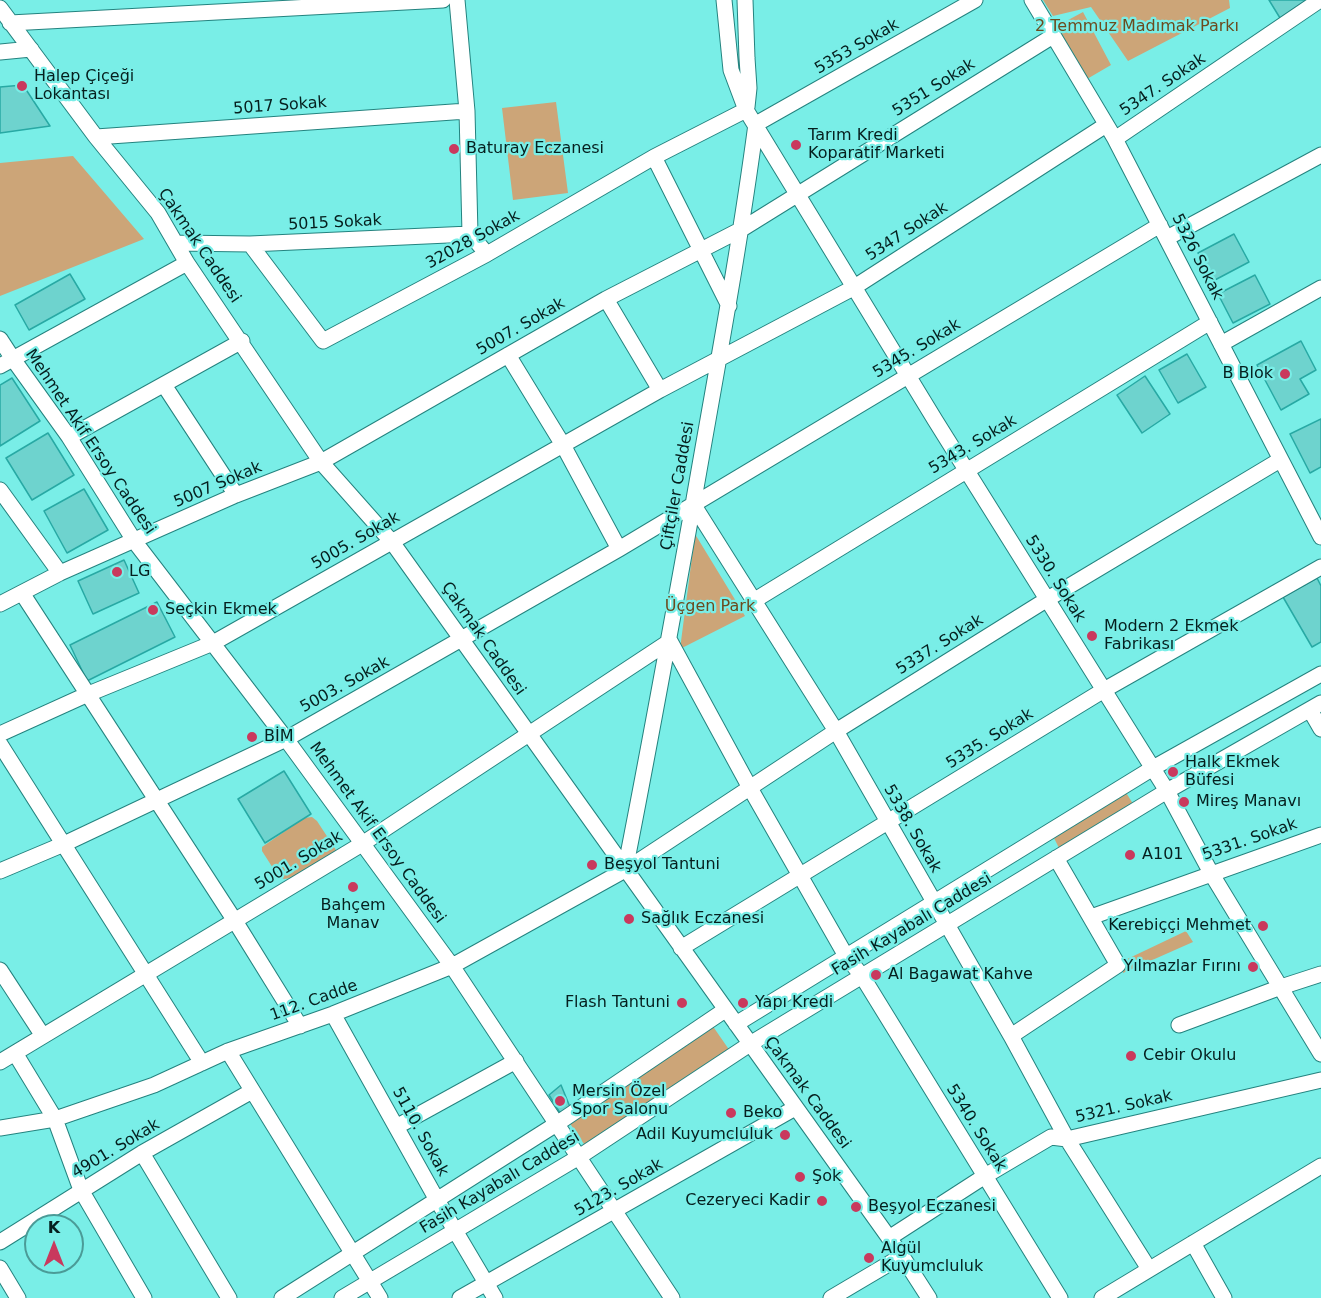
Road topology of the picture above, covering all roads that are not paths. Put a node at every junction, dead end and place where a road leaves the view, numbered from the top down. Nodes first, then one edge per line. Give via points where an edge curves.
1 (443, 0) edge
2 (457, 0) edge
3 (724, 0) edge
4 (746, 0) edge
5 (975, 0) edge
6 (1032, 0) edge
7 (1320, 0) edge
8 (0, 8) edge
9 (10, 23) junction
10 (1053, 36) junction
11 (31, 49) junction
12 (0, 52) edge
13 (746, 110) junction
14 (467, 111) junction
15 (756, 124) junction
16 (1106, 125) junction
17 (96, 137) junction
18 (1115, 140) junction
19 (1321, 155) edge
20 (654, 157) junction
21 (798, 193) junction
22 (742, 229) junction
23 (1163, 231) junction
24 (470, 234) junction
25 (177, 243) junction
26 (250, 244) junction
27 (702, 250) junction
28 (487, 254) junction
29 (187, 262) junction
30 (853, 288) junction
31 (1321, 288) edge
32 (606, 299) junction
33 (729, 306) junction
34 (1210, 322) junction
35 (0, 339) edge
36 (242, 341) junction
37 (1221, 344) junction
38 (508, 355) junction
39 (720, 359) junction
40 (6, 363) edge
41 (908, 375) junction
42 (164, 385) junction
43 (660, 390) junction
44 (69, 437) junction
45 (563, 445) junction
46 (1280, 460) junction
47 (321, 462) junction
48 (966, 470) junction
49 (0, 490) edge
50 (236, 495) junction
51 (693, 504) junction
52 (1321, 537) edge
53 (135, 542) junction
54 (392, 542) junction
55 (619, 549) junction
56 (1321, 567) edge
57 (60, 573) junction
58 (22, 593) junction
59 (755, 600) junction
60 (1046, 600) junction
61 (0, 604) edge
62 (462, 640) junction
63 (670, 641) junction
64 (213, 643) junction
65 (1321, 674) edge
66 (1104, 690) junction
67 (86, 694) junction
68 (1316, 707) edge
69 (1321, 729) edge
70 (836, 731) junction
71 (0, 734) edge
72 (529, 735) junction
73 (286, 739) junction
74 (0, 744) edge
75 (1153, 768) junction
76 (750, 788) junction
77 (1167, 790) junction
78 (156, 800) junction
79 (888, 823) junction
80 (1321, 835) edge
81 (64, 843) junction
82 (362, 844) junction
83 (1056, 858) junction
84 (625, 870) junction
85 (0, 872) edge
86 (1211, 873) junction
87 (800, 876) junction
88 (933, 902) junction
89 (1090, 917) junction
90 (235, 921) junction
91 (946, 925) junction
92 (681, 948) junction
93 (846, 956) junction
94 (452, 966) junction
95 (0, 970) edge
96 (146, 974) junction
97 (1321, 974) edge
98 (862, 976) junction
99 (1281, 987) junction
100 (725, 1010) junction
101 (333, 1014) junction
102 (735, 1024) junction
103 (1179, 1025) dead end
104 (300, 1026) junction
105 (44, 1036) junction
106 (1011, 1036) junction
107 (750, 1044) junction
108 (228, 1051) junction
109 (15, 1053) junction
110 (1321, 1054) edge
111 (516, 1061) junction
112 (0, 1062) edge
113 (202, 1063) junction
114 (1321, 1080) edge
115 (252, 1091) junction
116 (795, 1107) junction
117 (55, 1119) junction
118 (558, 1124) junction
119 (396, 1126) junction
120 (0, 1128) edge
121 (1067, 1139) junction
122 (142, 1153) junction
123 (579, 1157) junction
124 (1321, 1166) edge
125 (985, 1176) junction
126 (81, 1190) junction
127 (437, 1200) junction
128 (615, 1212) junction
129 (456, 1231) junction
130 (889, 1238) junction
131 (0, 1242) edge
132 (1192, 1243) junction
133 (352, 1253) junction
134 (902, 1256) junction
135 (0, 1269) edge
136 (1149, 1269) junction
137 (370, 1281) junction
138 (487, 1282) junction
139 (18, 1298) edge
140 (144, 1298) edge
141 (229, 1298) edge
142 (282, 1298) edge
143 (342, 1298) edge
144 (380, 1298) edge
145 (460, 1298) edge
146 (495, 1298) edge
147 (672, 1298) edge
148 (831, 1298) edge
149 (929, 1298) edge
150 (1060, 1298) edge
151 (1102, 1298) edge
152 (1224, 1298) edge

1 - 9 street
2 - 14 street
3 - 13 street via 731,70
4 - 13 street
5 - 15 street, 5353 Sokak
6 - 10 street, 5326 Sokak
7 - 18 street, 5347. Sokak
8 - 9 street, Çakmak Caddesi
9 - 11 street, Çakmak Caddesi
10 - 16 street, 5326 Sokak
10 - 21 street, 5351 Sokak
11 - 12 street
11 - 17 street, Çakmak Caddesi
13 - 15 street
13 - 20 street, 32028 Sokak
14 - 17 street, 5017 Sokak
14 - 24 street
15 - 21 street, 5330. Sokak
15 - 22 street, Çiftçiler Caddesi
16 - 18 street, 5326 Sokak
16 - 30 street, 5347 Sokak
17 - 25 street, Çakmak Caddesi via 158,213
18 - 23 street, 5326 Sokak
19 - 23 street, 5345. Sokak
20 - 27 street
20 - 28 street, 32028 Sokak
21 - 22 street, 5351 Sokak
21 - 30 street, 5330. Sokak
22 - 27 street, 5007. Sokak
22 - 33 street, Çiftçiler Caddesi
23 - 34 street, 5326 Sokak
23 - 41 street, 5345. Sokak
24 - 26 street, 5015 Sokak
24 - 28 street
25 - 26 street, 5015 Sokak
25 - 29 street, Çakmak Caddesi
26 - 28 street, 32028 Sokak via 323,341
27 - 32 street, 5007. Sokak
27 - 33 street
29 - 36 street, Çakmak Caddesi
29 - 40 street
30 - 39 street, 5347 Sokak
30 - 41 street, 5330. Sokak
31 - 37 street
32 - 38 street, 5007. Sokak
32 - 43 street
33 - 39 street, Çiftçiler Caddesi
34 - 37 street, 5326 Sokak
34 - 48 street, 5343. Sokak
35 - 40 street, Mehmet Akif Ersoy Caddesi
36 - 42 street
36 - 47 street, Çakmak Caddesi
37 - 46 street, 5326 Sokak
38 - 45 street
38 - 47 street, 5007. Sokak
39 - 43 street, 5005. Sokak
39 - 51 street, Çiftçiler Caddesi
40 - 44 street, Mehmet Akif Ersoy Caddesi
41 - 48 street, 5330. Sokak
41 - 51 street, 5345. Sokak
42 - 44 street
42 - 50 street
43 - 45 street, 5005. Sokak
44 - 53 street, Mehmet Akif Ersoy Caddesi
45 - 54 street, 5005. Sokak
45 - 55 street
46 - 52 street, 5326 Sokak
46 - 60 street, 5337. Sokak
47 - 50 street, 5007 Sokak
47 - 54 street, Çakmak Caddesi
48 - 59 street, 5343. Sokak
48 - 60 street, 5330. Sokak
49 - 57 street
50 - 53 street, 5007 Sokak
51 - 55 street, 5003. Sokak
51 - 59 street, 5338. Sokak
51 - 63 street, Çiftçiler Caddesi
53 - 57 street, 5007 Sokak
53 - 64 street, Mehmet Akif Ersoy Caddesi
54 - 62 street, Çakmak Caddesi
54 - 64 street, 5005. Sokak
55 - 62 street, 5003. Sokak
56 - 66 street, 5335. Sokak
57 - 58 street, 5007 Sokak
58 - 61 street, 5007 Sokak
58 - 67 street
59 - 70 street, 5338. Sokak
60 - 66 street, 5330. Sokak
60 - 70 street, 5337. Sokak
62 - 72 street, Çakmak Caddesi
62 - 73 street, 5003. Sokak
63 - 72 street, 5001. Sokak
63 - 76 street, 5340. Sokak
63 - 84 street, Çiftçiler Caddesi
64 - 67 street, 5005. Sokak
64 - 73 street, Mehmet Akif Ersoy Caddesi
65 - 75 street, Fasih Kayabalı Caddesi
66 - 75 street, 5330. Sokak
66 - 79 street, 5335. Sokak
67 - 71 street, 5005. Sokak
67 - 78 street
68 - 69 street
68 - 77 street, Fasih Kayabalı Caddesi
70 - 76 street, 5337. Sokak
70 - 79 street, 5338. Sokak
72 - 82 street, 5001. Sokak
72 - 84 street, Çakmak Caddesi
73 - 78 street, 5003. Sokak
73 - 82 street, Mehmet Akif Ersoy Caddesi
74 - 81 street
75 - 77 street, 5330. Sokak
75 - 88 street, Fasih Kayabalı Caddesi
76 - 84 street, 5337. Sokak
76 - 87 street, 5340. Sokak
77 - 83 street, Fasih Kayabalı Caddesi
77 - 86 street, 5330. Sokak
78 - 81 street, 5003. Sokak
78 - 90 street
79 - 87 street, 5335. Sokak
79 - 88 street, 5338. Sokak
80 - 86 street, 5331. Sokak
81 - 85 street, 5003. Sokak
81 - 96 street
82 - 90 street, 5001. Sokak
82 - 94 street, Mehmet Akif Ersoy Caddesi
83 - 89 street
83 - 91 street, Fasih Kayabalı Caddesi
84 - 92 street, Çakmak Caddesi
84 - 94 street, 112. Cadde
86 - 89 street, 5331. Sokak
86 - 99 street, 5330. Sokak
87 - 92 street, 5335. Sokak
87 - 93 street, 5340. Sokak
88 - 91 street, 5338. Sokak
88 - 93 street, Fasih Kayabalı Caddesi
89 - 106 street via 1118,965
90 - 96 street, 5001. Sokak
90 - 104 street
91 - 98 street, Fasih Kayabalı Caddesi
91 - 106 street, 5338. Sokak
92 - 100 street, Çakmak Caddesi
93 - 98 street, 5340. Sokak
93 - 102 street, Fasih Kayabalı Caddesi
94 - 101 street, 112. Cadde
94 - 111 street, Mehmet Akif Ersoy Caddesi
95 - 105 street
96 - 105 street, 5001. Sokak
96 - 113 street
97 - 99 street
98 - 107 street, Fasih Kayabalı Caddesi
98 - 125 street, 5340. Sokak
99 - 103 street
99 - 110 street, 5330. Sokak
100 - 102 street, Çakmak Caddesi
100 - 118 street, Fasih Kayabalı Caddesi
101 - 104 street, 112. Cadde
101 - 119 street, 5110. Sokak
102 - 107 street, Çakmak Caddesi
104 - 108 street, 112. Cadde
105 - 109 street, 5001. Sokak
106 - 121 street, 5338. Sokak
107 - 116 street, Çakmak Caddesi
107 - 123 street, Fasih Kayabalı Caddesi
108 - 113 street, 112. Cadde
108 - 115 street
109 - 112 street, 5001. Sokak
109 - 117 street
111 - 118 street, Mehmet Akif Ersoy Caddesi
111 - 119 street
113 - 117 street, 112. Cadde via 154,1085
114 - 121 street, 5321. Sokak
115 - 122 street, 4901. Sokak
115 - 133 street
116 - 128 street, 5123. Sokak
116 - 130 street, Çakmak Caddesi
117 - 120 street, 112. Cadde
117 - 126 street
118 - 123 street, Mehmet Akif Ersoy Caddesi
118 - 127 street, Fasih Kayabalı Caddesi
119 - 127 street, 5110. Sokak
121 - 125 street, 5321. Sokak via 1051,1137
121 - 136 street, 5338. Sokak
122 - 126 street, 4901. Sokak
122 - 141 street
123 - 128 street, Mehmet Akif Ersoy Caddesi
123 - 129 street, Fasih Kayabalı Caddesi
124 - 132 street
125 - 130 street, 5321. Sokak
125 - 150 street, 5340. Sokak
126 - 131 street, 4901. Sokak
126 - 140 street
127 - 129 street, 5110. Sokak
127 - 133 street, Fasih Kayabalı Caddesi
128 - 138 street, 5123. Sokak
128 - 147 street, Mehmet Akif Ersoy Caddesi
129 - 137 street, Fasih Kayabalı Caddesi
129 - 138 street, 5110. Sokak
130 - 134 street, Çakmak Caddesi
132 - 136 street
132 - 152 street
133 - 137 street
133 - 142 street, Fasih Kayabalı Caddesi
134 - 148 street
134 - 149 street, Çakmak Caddesi
135 - 139 street
136 - 151 street
137 - 143 street, Fasih Kayabalı Caddesi
137 - 144 street
138 - 145 street, 5123. Sokak
138 - 146 street, 5110. Sokak

